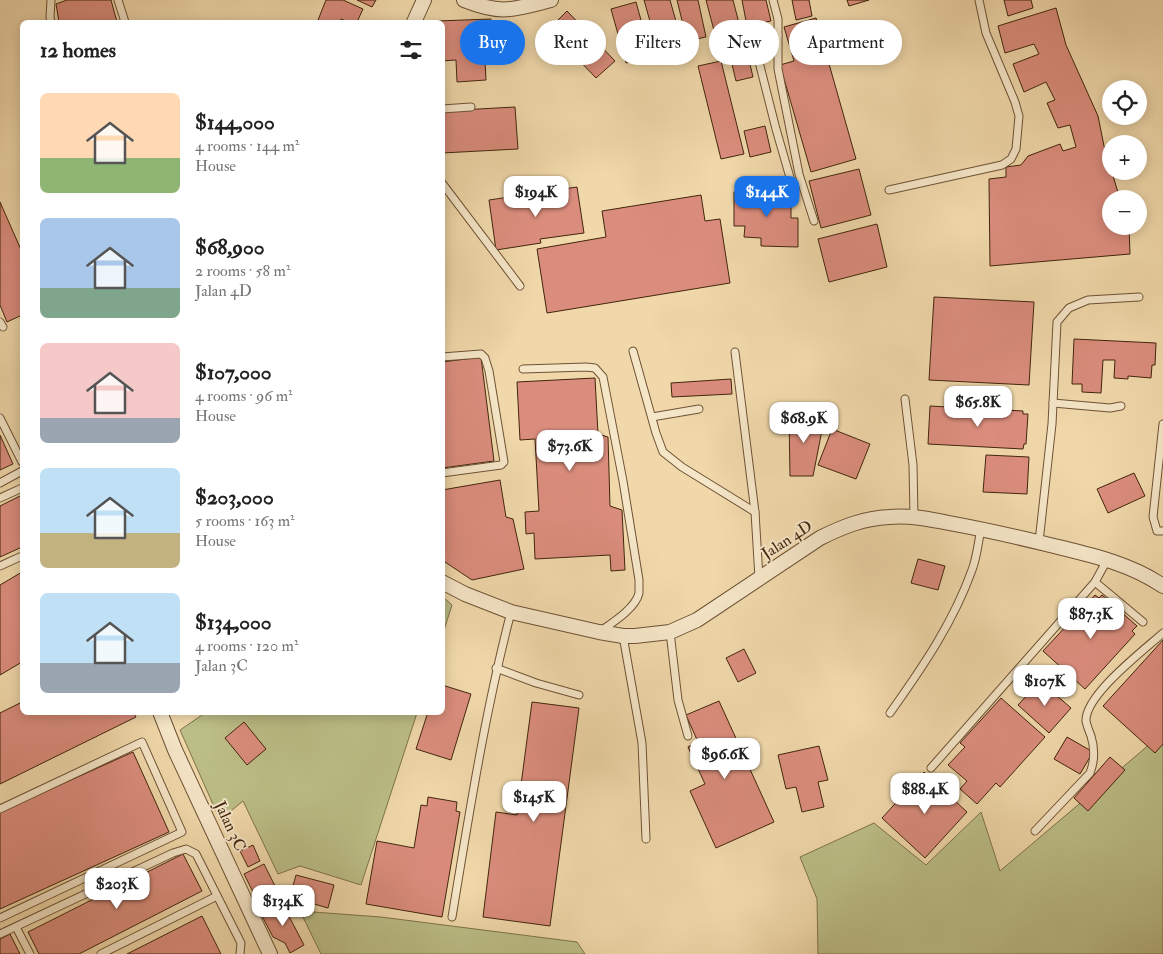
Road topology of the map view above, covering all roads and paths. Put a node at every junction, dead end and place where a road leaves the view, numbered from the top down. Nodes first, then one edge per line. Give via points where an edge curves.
1 (51, 0) edge
2 (118, 0) edge
3 (424, 0) edge
4 (464, 0) edge
5 (551, 0) edge
6 (773, 0) edge
7 (979, 0) edge
8 (51, 20) edge
9 (123, 20) edge
10 (415, 20) edge
11 (778, 20) edge
12 (761, 65) edge
13 (778, 65) edge
14 (472, 107) dead end
15 (445, 109) edge
16 (445, 187) edge
17 (786, 190) dead end
18 (890, 190) dead end
19 (814, 221) dead end
20 (520, 286) dead end
21 (1139, 297) dead end
22 (633, 351) dead end
23 (735, 352) dead end
24 (445, 357) edge
25 (524, 369) dead end
26 (906, 399) dead end
27 (1053, 403) junction
28 (1120, 406) dead end
29 (699, 408) dead end
30 (0, 418) edge
31 (652, 418) junction
32 (1163, 424) edge
33 (20, 458) edge
34 (20, 472) edge
35 (445, 473) edge
36 (0, 483) edge
37 (20, 489) edge
38 (0, 498) edge
39 (755, 512) junction
40 (914, 517) junction
41 (981, 529) junction
42 (1163, 532) edge
43 (1039, 542) junction
44 (20, 557) edge
45 (1106, 560) junction
46 (0, 566) edge
47 (759, 579) junction
48 (1095, 582) junction
49 (445, 584) edge
50 (1163, 586) edge
51 (510, 612) junction
52 (1143, 622) dead end
53 (599, 632) junction
54 (670, 632) junction
55 (1163, 633) edge
56 (622, 636) junction
57 (496, 668) junction
58 (579, 695) dead end
59 (890, 713) dead end
60 (161, 715) edge
61 (688, 736) dead end
62 (931, 768) dead end
63 (0, 809) edge
64 (1035, 831) dead end
65 (646, 839) dead end
66 (217, 896) junction
67 (452, 917) dead end
68 (0, 918) edge
69 (16, 927) junction
70 (0, 934) edge
71 (30, 954) edge
72 (101, 954) edge
73 (240, 954) edge
74 (270, 954) edge

1 - 8 lane
2 - 9 lane
3 - 10 street
4 - 5 street via 481,7 509,10
6 - 11 lane
7 - 18 lane via 986,33 1015,102 1018,116 1016,149 1011,159 1002,165
12 - 17 lane via 791,181
13 - 19 lane via 799,174
14 - 15 lane
16 - 20 lane
21 - 27 lane via 1088,300 1064,312 1057,322
22 - 31 lane
23 - 39 lane
24 - 35 lane via 481,354 485,358 504,462
25 - 53 lane via 586,367 595,368 603,377 624,481 639,593 620,617
26 - 40 lane via 913,465
27 - 28 lane
27 - 43 lane
29 - 31 lane
30 - 33 lane
31 - 39 lane via 664,452 682,467
32 - 42 lane via 1153,517 1157,531
34 - 36 lane
37 - 38 lane
39 - 47 lane
40 - 41 street, Jalan 4D
40 - 47 street, Jalan 4D via 864,520 842,527
41 - 43 street, Jalan 4D
41 - 59 lane via 973,568 959,602 931,654
43 - 45 street, Jalan 4D
44 - 46 lane
45 - 48 lane
45 - 50 street, Jalan 4D via 1148,575
47 - 54 street, Jalan 4D via 697,620
48 - 52 lane
48 - 62 lane
49 - 51 street, Jalan 4D
51 - 53 street, Jalan 4D
51 - 57 lane
53 - 56 street, Jalan 4D
54 - 56 street, Jalan 4D
54 - 61 lane via 678,700
55 - 64 lane via 1109,681 1094,700 1086,722 1094,751 1090,773
56 - 65 lane via 642,743
57 - 58 lane
57 - 67 lane
60 - 74 street, Jalan 3C
63 - 68 lane via 142,742 182,832
66 - 69 lane via 196,854 186,849
66 - 72 lane
66 - 73 lane via 241,943
69 - 70 lane
69 - 71 lane

